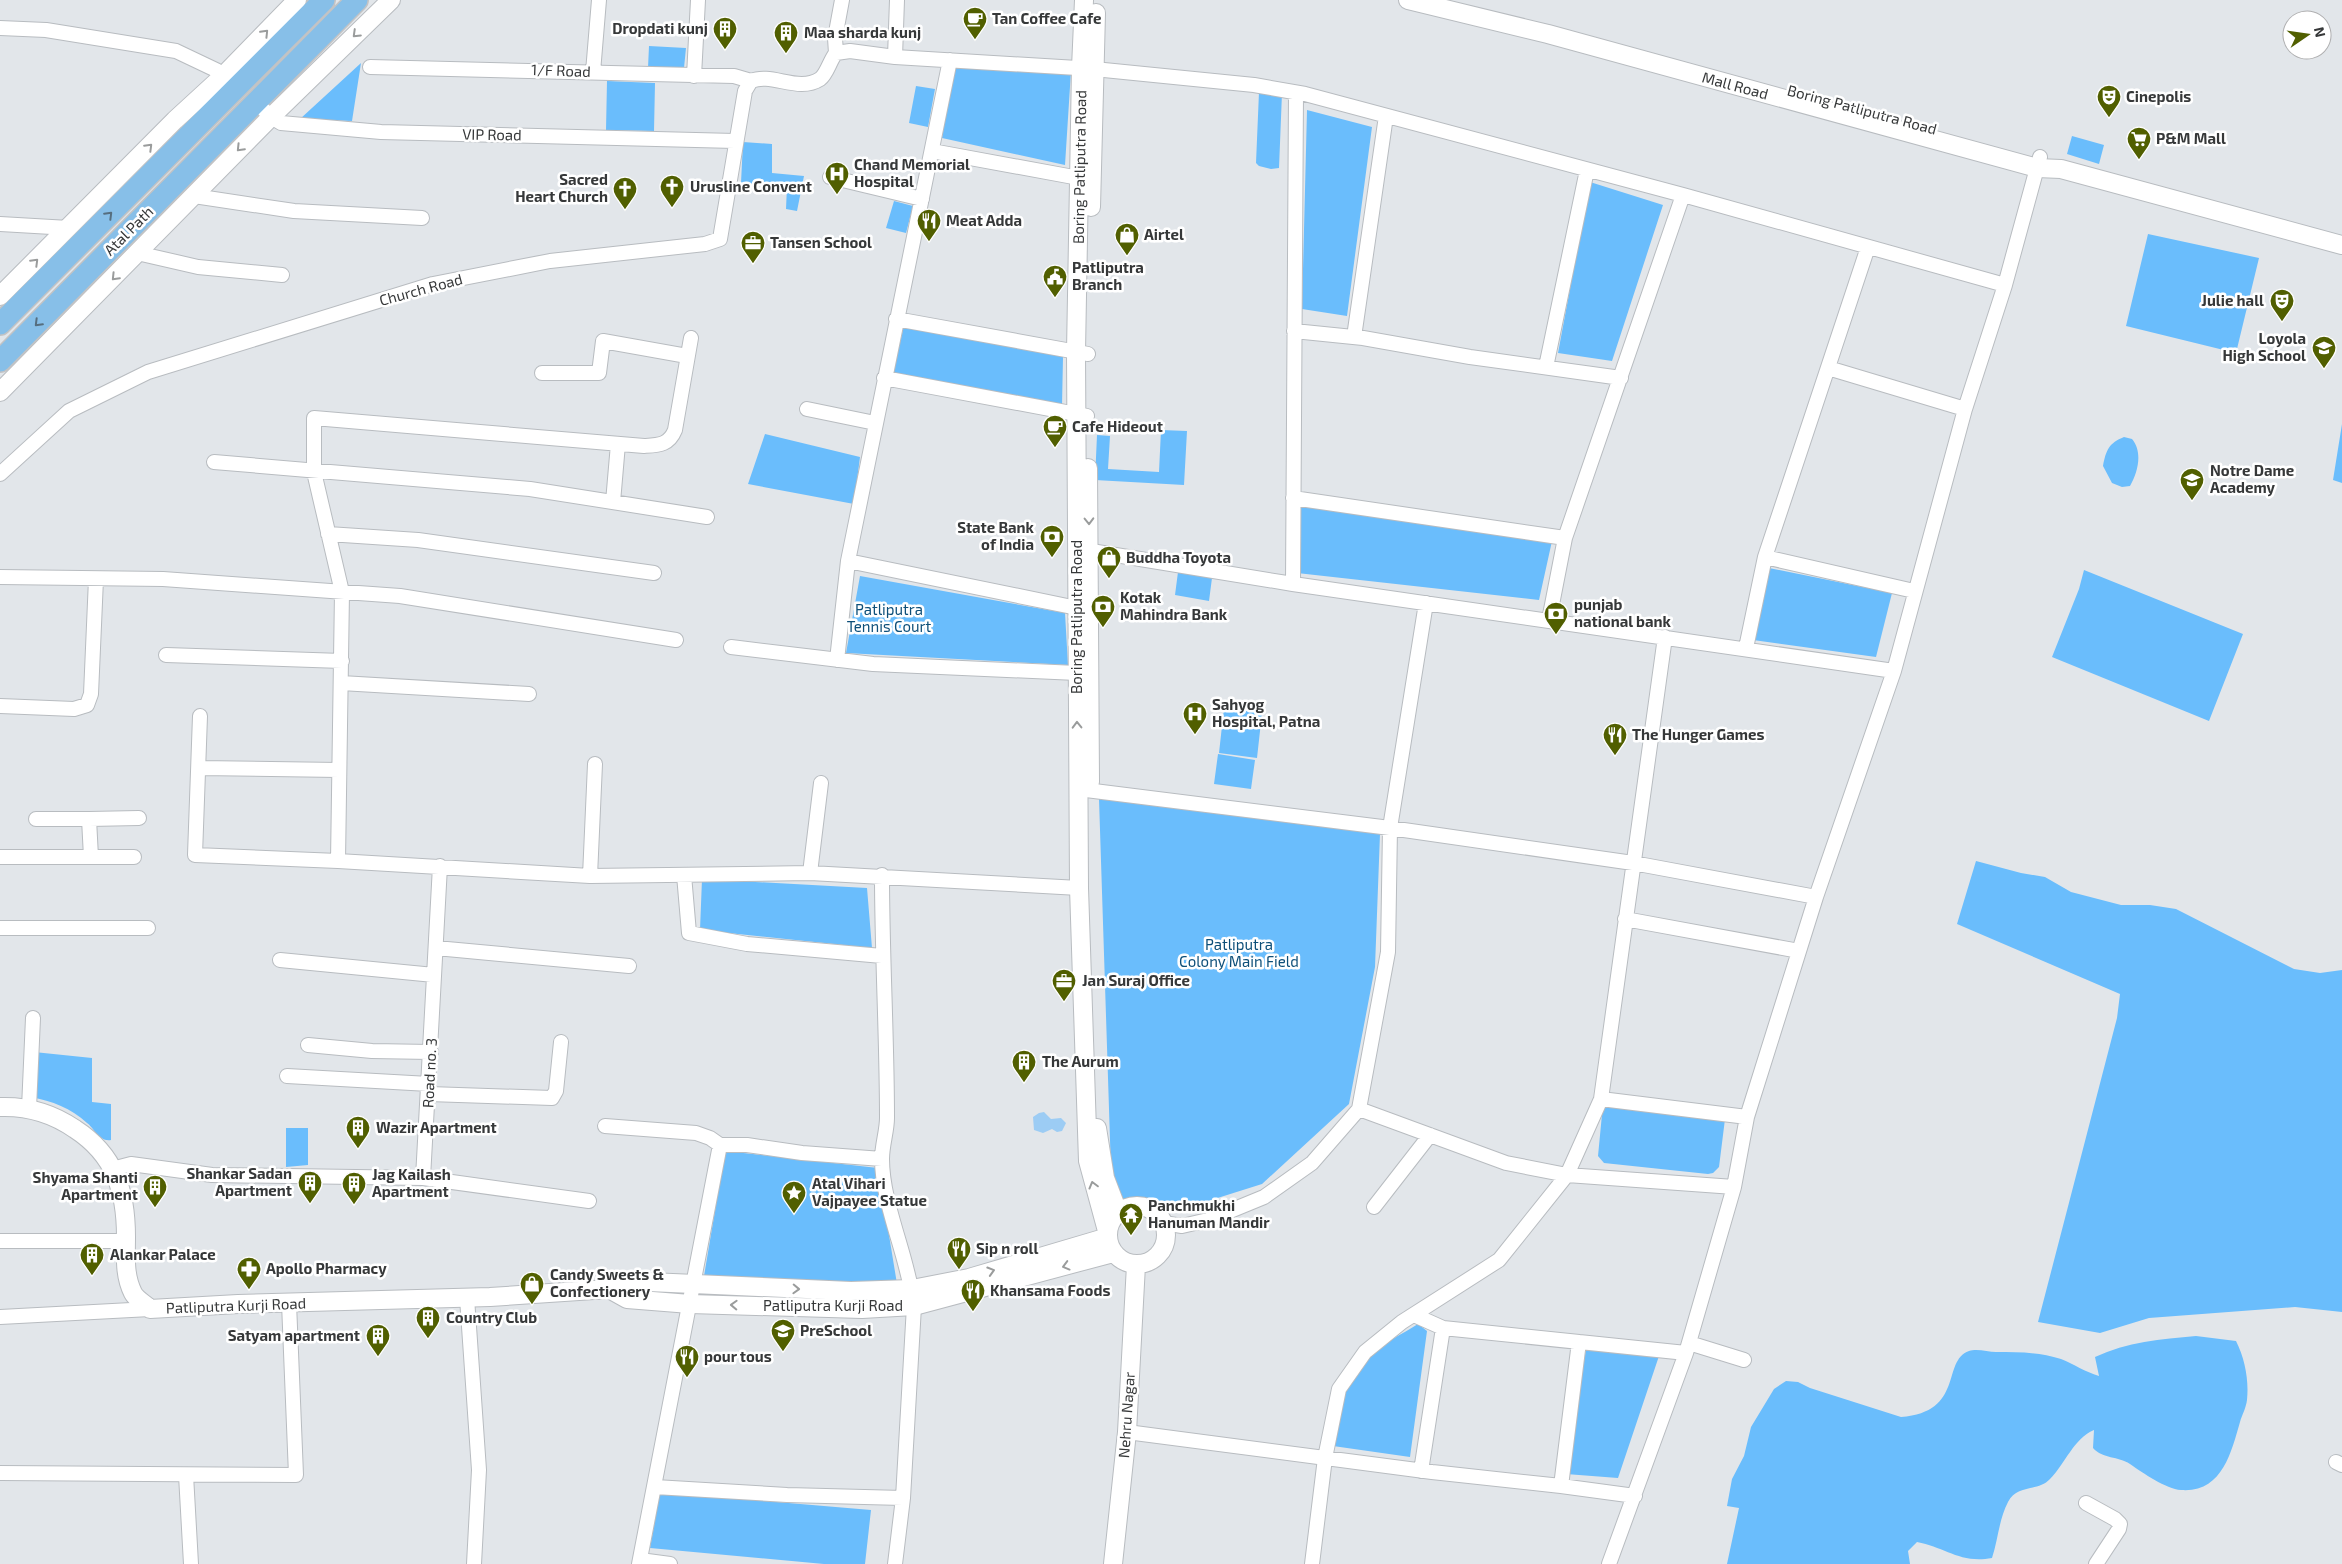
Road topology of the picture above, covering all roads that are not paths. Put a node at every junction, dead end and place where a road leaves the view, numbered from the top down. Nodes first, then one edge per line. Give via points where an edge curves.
1 (297, 0) edge
2 (324, 0) edge
3 (357, 0) edge
4 (391, 0) edge
5 (599, 0) edge
6 (698, 0) edge
7 (842, 0) edge
8 (896, 0) edge
9 (1084, 0) edge
10 (1096, 0) edge
11 (1408, 0) edge
12 (1458, 0) edge
13 (0, 28) edge
14 (1550, 29) junction
15 (836, 53) junction
16 (894, 57) junction
17 (950, 60) junction
18 (370, 67) dead end
19 (1088, 68) junction
20 (593, 72) junction
21 (694, 76) junction
22 (231, 80) junction
23 (751, 81) junction
24 (1296, 93) junction
25 (264, 109) junction
26 (1386, 116) junction
27 (735, 141) junction
28 (932, 151) junction
29 (2038, 162) junction
30 (1587, 170) junction
31 (830, 177) dead end
32 (1079, 178) junction
33 (1683, 195) junction
34 (194, 196) junction
35 (922, 199) junction
36 (422, 218) dead end
37 (0, 224) edge
38 (69, 228) junction
39 (2342, 245) edge
40 (1868, 247) junction
41 (137, 253) junction
42 (282, 276) dead end
43 (2005, 285) junction
44 (0, 296) edge
45 (896, 319) junction
46 (0, 324) edge
47 (1294, 331) junction
48 (1354, 337) junction
49 (691, 338) dead end
50 (1082, 353) junction
51 (688, 356) junction
52 (0, 361) edge
53 (1546, 368) junction
54 (1828, 368) junction
55 (542, 373) dead end
56 (884, 378) junction
57 (1621, 378) junction
58 (0, 392) edge
59 (807, 409) dead end
60 (1965, 409) junction
61 (1082, 415) junction
62 (875, 423) junction
63 (618, 444) junction
64 (214, 462) dead end
65 (314, 472) junction
66 (0, 474) edge
67 (1293, 498) junction
68 (613, 502) junction
69 (707, 517) dead end
70 (328, 534) junction
71 (1565, 538) junction
72 (1083, 550) junction
73 (1765, 558) junction
74 (848, 561) junction
75 (654, 573) dead end
76 (0, 577) edge
77 (96, 579) junction
78 (1293, 584) junction
79 (1914, 591) junction
80 (342, 592) junction
81 (1426, 603) junction
82 (1077, 608) junction
83 (1549, 620) junction
84 (1665, 637) junction
85 (676, 640) dead end
86 (731, 647) dead end
87 (1746, 648) junction
88 (166, 655) dead end
89 (837, 660) junction
90 (342, 661) junction
91 (1894, 671) junction
92 (1077, 673) junction
93 (342, 683) junction
94 (529, 694) dead end
95 (0, 706) edge
96 (200, 716) dead end
97 (595, 764) dead end
98 (198, 768) junction
99 (339, 770) junction
100 (821, 783) dead end
101 (1084, 790) junction
102 (139, 818) dead end
103 (36, 819) dead end
104 (89, 819) junction
105 (1390, 828) junction
106 (0, 856) edge
107 (90, 857) junction
108 (134, 857) dead end
109 (338, 861) junction
110 (1633, 864) junction
111 (440, 866) junction
112 (810, 873) junction
113 (684, 875) junction
114 (882, 875) junction
115 (590, 876) junction
116 (1080, 888) junction
117 (1816, 897) junction
118 (1625, 919) junction
119 (0, 928) edge
120 (148, 928) dead end
121 (436, 948) junction
122 (1799, 951) junction
123 (882, 956) junction
124 (280, 960) dead end
125 (629, 966) dead end
126 (434, 975) junction
127 (32, 1018) dead end
128 (1089, 1024) junction
129 (561, 1042) dead end
130 (308, 1045) dead end
131 (431, 1052) junction
132 (287, 1076) dead end
133 (429, 1089) junction
134 (1601, 1099) junction
135 (0, 1107) edge
136 (28, 1108) junction
137 (1359, 1109) junction
138 (1747, 1117) junction
139 (605, 1126) dead end
140 (1430, 1135) junction
141 (720, 1145) junction
142 (882, 1160) junction
143 (112, 1169) junction
144 (1567, 1175) junction
145 (423, 1178) junction
146 (1734, 1188) junction
147 (589, 1201) dead end
148 (1374, 1207) dead end
149 (1118, 1212) junction
150 (1164, 1223) junction
151 (1110, 1240) junction
152 (0, 1241) edge
153 (126, 1241) junction
154 (1136, 1265) junction
155 (693, 1285) junction
156 (609, 1290) junction
157 (467, 1298) junction
158 (913, 1298) junction
159 (289, 1303) junction
160 (690, 1304) junction
161 (150, 1309) junction
162 (1414, 1314) junction
163 (0, 1317) edge
164 (1444, 1328) junction
165 (1579, 1342) junction
166 (1688, 1348) junction
167 (1744, 1360) dead end
168 (1127, 1432) junction
169 (1325, 1458) junction
170 (1421, 1471) junction
171 (0, 1473) edge
172 (186, 1475) junction
173 (1561, 1486) junction
174 (655, 1488) junction
175 (1635, 1496) junction
176 (903, 1498) junction
177 (2086, 1504) dead end
178 (640, 1562) edge
179 (190, 1564) edge
180 (474, 1564) edge
181 (670, 1564) edge
182 (896, 1564) edge
183 (1113, 1564) edge
184 (1312, 1564) edge
185 (1609, 1564) edge
186 (2096, 1564) edge

22 -> 1 street
2 - 22 main road, Atal Path
3 - 25 main road, Atal Path
4 -> 25 street
5 - 20 street
6 - 21 street
7 - 15 street via 835,38
8 - 16 street
9 - 19 street, Boring Patliputra Road
10 - 19 street, Boring Patliputra Road
11 - 14 street, Mall Road
12 - 14 street
13 - 22 street via 46,30 176,51
14 - 29 street, Mall Road
15 - 16 street via 850,51
15 - 23 street, 1/F Road via 817,80 791,84 763,78
16 - 17 street
17 - 19 street
17 - 28 street
18 - 20 street, 1/F Road
19 - 24 street
19 - 32 street, Boring Patliputra Road
19 - 50 street, Boring Patliputra Road
20 - 21 street, 1/F Road
21 - 23 street, 1/F Road via 734,76
38 -> 22 street via 175,120
46 -> 22 main road, Atal Path
23 - 27 street, Church Road via 745,91
24 - 26 street
24 - 47 street
25 - 27 street, VIP Road via 281,123 381,132
25 -> 34 street
25 -> 52 main road, Atal Path
26 - 30 street
26 - 48 street
27 - 66 street, Church Road via 720,239 705,244 550,261 433,284 148,372 69,411
28 - 32 street
28 - 35 street
29 - 39 street, Mall Road
29 - 43 street
30 - 33 street
30 - 53 street
31 - 35 street
32 - 50 street, Boring Patliputra Road
33 - 40 street
33 - 57 street
34 - 36 street via 294,211
34 - 41 street
35 - 45 street
37 - 38 street
44 -> 38 street
40 - 43 street
40 - 54 street
41 - 42 street via 198,267
41 -> 58 street
43 - 60 street
45 - 50 street
45 - 56 street
47 - 48 street
47 - 67 street
48 - 53 street
49 - 51 street
50 - 61 street, Boring Patliputra Road
51 - 55 street via 603,341 600,373
51 - 63 street via 671,439 657,445
53 - 57 street
54 - 60 street
54 - 73 street
56 - 61 street
56 - 62 street
57 - 71 street
59 - 62 street
60 - 79 street
61 - 72 street, Boring Patliputra Road
62 - 74 street
63 - 65 street via 314,418
63 - 68 street
64 - 65 street
65 - 68 street via 530,489
65 - 70 street
67 - 71 street
67 - 78 street
68 - 69 street
70 - 75 street via 418,540
70 - 80 street
71 - 83 street
72 - 78 street
72 - 82 street, Boring Patliputra Road
72 - 101 street, Boring Patliputra Road
73 - 79 street
73 - 87 street
74 - 82 street
74 - 89 street
76 - 77 street
77 - 80 street via 163,579
77 - 95 street via 91,694 87,705 74,708
78 - 81 street
79 - 91 street
80 - 85 street via 400,596
80 - 90 street
81 - 83 street
81 - 105 street
82 - 92 street, Boring Patliputra Road
83 - 84 street
84 - 87 street
84 - 110 street
86 - 89 street
87 - 91 street
88 - 90 street
89 - 92 street
90 - 93 street
91 - 117 street
101 -> 92 street, Boring Patliputra Road
93 - 94 street
93 - 99 street
96 - 98 street
97 - 115 street
98 - 99 street
98 - 109 street via 195,855
99 - 109 street
100 - 112 street
101 - 105 street
101 - 116 street, Boring Patliputra Road
101 - 128 street, Boring Patliputra Road
102 - 104 street
103 - 104 street
104 - 107 street
105 - 110 street
105 - 137 street via 1388,952
106 - 107 street
107 - 108 street
109 - 111 street
110 - 117 street
110 - 118 street
111 - 115 street
111 - 121 street, Road no. 3
112 - 113 street
112 - 114 street
113 - 115 street
113 - 123 street via 689,933 746,944
114 - 116 street
114 - 123 street
116 - 128 street, Boring Patliputra Road
117 - 122 street
118 - 122 street
118 - 134 street
119 - 120 street
121 - 125 street
121 - 126 street, Road no. 3
122 - 138 street
123 - 142 street via 887,1120
124 - 126 street
126 - 131 street, Road no. 3
127 - 136 street
128 - 149 street, Boring Patliputra Road via 1096,1126 1105,1178
151 -> 128 street, Boring Patliputra Road via 1088,1161
129 - 133 street via 556,1091 552,1098
130 - 131 street via 380,1052
131 - 133 street, Road no. 3
132 - 133 street
133 - 145 street, Road no. 3
134 - 138 street
134 - 144 street
135 - 136 street, Patliputra Kurji Road
136 - 143 street, Patliputra Kurji Road via 57,1117 83,1134 106,1156
137 - 140 street
137 - 150 street via 1312,1163 1264,1197 1208,1220 1182,1226
138 - 146 street
139 - 141 street via 696,1133
140 - 144 street via 1506,1163
140 - 148 street
141 - 142 street
141 - 155 street
142 - 158 street via 887,1195
143 - 145 street via 131,1164 212,1175
143 - 153 street, Patliputra Kurji Road via 123,1192
144 - 146 street
144 - 162 street via 1499,1260
145 - 147 street
146 - 166 street
149 - 150 street via 1138,1205 1158,1214
149 - 151 street via 1111,1221
150 - 154 street via 1167,1233 1162,1252 1155,1259
151 - 154 street via 1123,1262
151 - 158 street, Patliputra Kurji Road
152 - 153 street
153 - 161 street, Patliputra Kurji Road via 126,1271 134,1295
154 - 168 street, Nehru Nagar
155 - 156 street, Patliputra Kurji Road via 627,1282
155 -> 158 street, Patliputra Kurji Road via 851,1291
155 - 160 street
156 - 157 street, Patliputra Kurji Road
156 - 160 street, Patliputra Kurji Road via 627,1298
157 - 159 street, Patliputra Kurji Road
157 - 180 street via 479,1470
158 -> 160 street, Patliputra Kurji Road via 862,1309
158 - 176 street
159 - 161 street, Patliputra Kurji Road
159 - 172 street via 296,1475
160 - 174 street
161 - 163 street
162 - 164 street
162 - 169 street via 1365,1352 1339,1389
164 - 165 street
164 - 170 street
165 - 166 street
165 - 173 street
166 - 167 street
166 - 175 street
168 - 169 street
168 - 183 street, Nehru Nagar
169 - 170 street
169 - 184 street
170 - 173 street
171 - 172 street
172 - 179 street
173 - 175 street
174 - 176 street
174 - 178 street
175 - 185 street
176 - 182 street
177 - 186 street via 2120,1524
178 - 181 street

